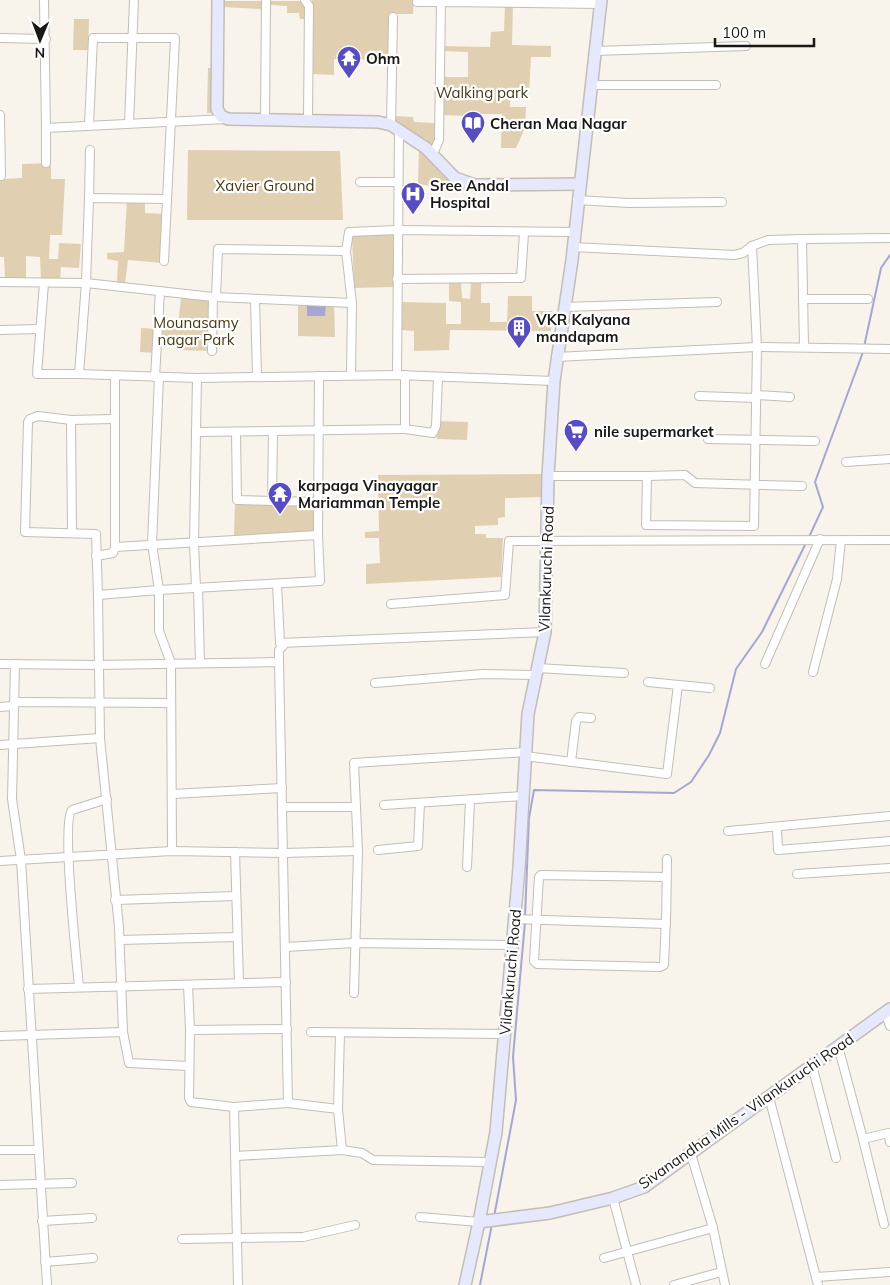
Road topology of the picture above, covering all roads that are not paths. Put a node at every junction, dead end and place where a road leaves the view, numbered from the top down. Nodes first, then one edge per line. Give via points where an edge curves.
1 (44, 0) edge
2 (134, 0) edge
3 (218, 0) edge
4 (266, 0) edge
5 (305, 0) edge
6 (417, 2) dead end
7 (440, 2) junction
8 (601, 2) edge
9 (393, 17) dead end
10 (0, 38) edge
11 (46, 39) junction
12 (132, 39) junction
13 (746, 46) dead end
14 (595, 51) junction
15 (591, 85) junction
16 (716, 85) dead end
17 (0, 115) edge
18 (228, 119) junction
19 (265, 119) junction
20 (308, 119) junction
21 (171, 121) junction
22 (129, 123) junction
23 (89, 125) junction
24 (46, 128) junction
25 (395, 128) junction
26 (90, 150) dead end
27 (433, 154) junction
28 (46, 163) dead end
29 (1, 176) dead end
30 (360, 182) dead end
31 (398, 182) junction
32 (579, 184) junction
33 (89, 198) junction
34 (167, 198) junction
35 (577, 200) junction
36 (722, 202) dead end
37 (397, 230) junction
38 (574, 232) junction
39 (524, 233) junction
40 (890, 238) edge
41 (802, 239) junction
42 (752, 246) junction
43 (573, 247) junction
44 (346, 251) junction
45 (164, 262) dead end
46 (397, 279) junction
47 (0, 282) edge
48 (44, 282) junction
49 (86, 283) junction
50 (160, 292) junction
51 (214, 297) junction
52 (803, 299) junction
53 (868, 299) dead end
54 (255, 300) junction
55 (716, 302) dead end
56 (352, 303) junction
57 (564, 307) junction
58 (39, 329) junction
59 (0, 330) edge
60 (757, 347) junction
61 (804, 348) junction
62 (890, 349) edge
63 (212, 351) dead end
64 (556, 357) junction
65 (79, 374) junction
66 (115, 375) junction
67 (351, 375) junction
68 (401, 375) junction
69 (319, 376) junction
70 (157, 377) junction
71 (257, 377) junction
72 (438, 377) junction
73 (197, 378) junction
74 (554, 381) junction
75 (700, 396) dead end
76 (756, 397) junction
77 (790, 397) dead end
78 (114, 419) junction
79 (70, 420) junction
80 (405, 429) junction
81 (273, 431) junction
82 (318, 431) junction
83 (196, 432) junction
84 (236, 432) junction
85 (708, 439) dead end
86 (755, 439) junction
87 (815, 441) dead end
88 (890, 459) edge
89 (846, 462) dead end
90 (548, 476) junction
91 (648, 476) junction
92 (754, 486) junction
93 (802, 486) dead end
94 (272, 500) junction
95 (318, 502) junction
96 (72, 533) junction
97 (318, 535) junction
98 (547, 539) junction
99 (812, 540) junction
100 (840, 540) junction
101 (890, 540) edge
102 (194, 543) junction
103 (152, 544) junction
104 (115, 547) junction
105 (96, 556) junction
106 (278, 584) junction
107 (197, 588) junction
108 (159, 590) junction
109 (98, 595) junction
110 (391, 604) dead end
111 (545, 632) junction
112 (280, 643) junction
113 (279, 662) junction
114 (171, 663) junction
115 (200, 663) junction
116 (0, 664) edge
117 (15, 664) junction
118 (765, 664) dead end
119 (97, 665) junction
120 (537, 672) junction
121 (813, 672) dead end
122 (624, 673) dead end
123 (648, 682) dead end
124 (375, 683) dead end
125 (678, 685) junction
126 (710, 688) dead end
127 (16, 702) junction
128 (172, 703) junction
129 (99, 704) junction
130 (0, 707) edge
131 (591, 718) dead end
132 (100, 738) junction
133 (12, 743) junction
134 (0, 745) edge
135 (525, 754) junction
136 (571, 762) junction
137 (282, 788) junction
138 (172, 794) junction
139 (522, 796) junction
140 (107, 799) junction
141 (470, 800) junction
142 (420, 803) junction
143 (384, 804) dead end
144 (283, 807) junction
145 (356, 807) junction
146 (890, 816) edge
147 (777, 828) junction
148 (728, 831) dead end
149 (890, 841) edge
150 (378, 850) dead end
151 (172, 851) junction
152 (358, 851) junction
153 (234, 852) junction
154 (284, 853) junction
155 (112, 855) junction
156 (68, 856) junction
157 (21, 860) junction
158 (668, 860) dead end
159 (0, 861) edge
160 (467, 867) dead end
161 (890, 868) edge
162 (797, 874) dead end
163 (667, 877) junction
164 (235, 896) junction
165 (116, 900) junction
166 (514, 919) junction
167 (533, 919) junction
168 (666, 924) junction
169 (236, 937) junction
170 (120, 940) junction
171 (354, 943) junction
172 (511, 945) junction
173 (286, 947) junction
174 (286, 982) junction
175 (239, 983) junction
176 (188, 985) junction
177 (122, 986) junction
178 (79, 987) junction
179 (28, 988) junction
180 (354, 993) dead end
181 (887, 1011) edge
182 (890, 1026) edge
183 (287, 1029) junction
184 (190, 1030) junction
185 (123, 1032) junction
186 (311, 1032) dead end
187 (340, 1033) junction
188 (504, 1034) junction
189 (0, 1036) edge
190 (31, 1036) junction
191 (838, 1046) junction
192 (812, 1065) junction
193 (188, 1066) junction
194 (769, 1097) junction
195 (288, 1103) junction
196 (234, 1107) junction
197 (338, 1110) junction
198 (889, 1133) edge
199 (863, 1139) junction
200 (890, 1142) edge
201 (0, 1150) edge
202 (38, 1150) junction
203 (342, 1150) junction
204 (691, 1154) junction
205 (236, 1156) junction
206 (836, 1158) dead end
207 (491, 1162) junction
208 (72, 1183) dead end
209 (40, 1184) junction
210 (0, 1185) edge
211 (613, 1198) junction
212 (420, 1217) dead end
213 (92, 1218) dead end
214 (42, 1221) junction
215 (481, 1221) junction
216 (884, 1224) dead end
217 (355, 1225) dead end
218 (713, 1228) junction
219 (182, 1239) dead end
220 (236, 1239) junction
221 (627, 1251) junction
222 (93, 1258) dead end
223 (604, 1258) dead end
224 (45, 1262) junction
225 (721, 1272) junction
226 (890, 1272) edge
227 (817, 1281) edge
228 (47, 1285) edge
229 (238, 1285) edge
230 (465, 1285) edge
231 (636, 1285) edge
232 (674, 1285) edge
233 (725, 1285) edge

1 - 11 street
2 - 12 street
3 - 18 main road via 218,109 221,116
4 - 19 street
5 - 20 street via 309,6
6 - 7 street
7 - 8 street
7 - 27 street via 439,140
8 - 14 main road, Vilankuruchi Road
9 - 25 street
10 - 11 street
11 - 24 street
12 - 21 street via 175,38
12 - 22 street
12 - 23 street via 93,38
13 - 14 street
14 - 15 main road, Vilankuruchi Road
15 - 16 street
15 - 32 main road, Vilankuruchi Road
17 - 29 street
18 - 19 main road
18 - 21 street
19 - 20 main road
20 - 25 main road via 378,122
21 - 22 street
21 - 34 street
22 - 23 street
23 - 24 street
24 - 28 street
25 - 27 main road
25 - 31 street
26 - 33 street
27 - 32 main road via 455,178 475,185
30 - 31 street
31 - 37 street
32 - 35 main road, Vilankuruchi Road
33 - 34 street
33 - 49 street
34 - 45 street
35 - 36 street
35 - 38 main road, Vilankuruchi Road
37 - 39 street
37 - 44 street via 349,232
37 - 46 street
38 - 39 street
38 - 43 main road, Vilankuruchi Road
39 - 46 street via 521,278
40 - 41 street
41 - 42 street via 768,240
41 - 52 street
42 - 43 street via 734,255
42 - 60 street
43 - 57 main road, Vilankuruchi Road
44 - 51 street via 218,249
44 - 56 street
46 - 68 street
47 - 48 street
48 - 49 street
48 - 58 street
49 - 50 street
49 - 65 street
50 - 51 street
50 - 70 street
51 - 54 street
51 - 63 street
52 - 53 street
52 - 61 street
54 - 56 street
54 - 71 street
55 - 57 street
56 - 67 street
57 - 64 main road, Vilankuruchi Road
58 - 59 street
58 - 65 street via 37,374
60 - 61 street
60 - 64 street
60 - 76 street
61 - 62 street
64 - 74 main road, Vilankuruchi Road
65 - 66 street
66 - 70 street
66 - 78 street
67 - 68 street
67 - 69 street
68 - 72 street
68 - 80 street
69 - 71 street
69 - 82 street
70 - 73 street
70 - 103 street
71 - 73 street
72 - 74 street
72 - 80 street via 433,433
73 - 83 street
74 - 90 main road, Vilankuruchi Road
75 - 76 street
76 - 77 street
76 - 86 street
78 - 79 street
78 - 104 street
79 - 96 street
79 - 96 street via 38,416 28,422 25,532
80 - 82 street
81 - 82 street
81 - 84 street
81 - 94 street
82 - 95 street
83 - 84 street
83 - 102 street
84 - 94 street via 237,500
85 - 86 street
86 - 87 street
86 - 92 street
88 - 89 street
90 - 91 street
90 - 98 main road, Vilankuruchi Road
91 - 92 street via 685,475 695,483
91 - 92 street via 646,525 754,526
92 - 93 street
94 - 95 street
95 - 97 street
96 - 105 street via 96,534
97 - 102 street
97 - 106 street via 320,581
98 - 99 street
98 - 110 street via 509,541 505,595
98 - 111 main road, Vilankuruchi Road
99 - 100 street
99 - 118 street
100 - 101 street
100 - 121 street via 837,579
102 - 103 street
102 - 107 street
103 - 104 street
103 - 108 street
104 - 105 street via 113,553
105 - 109 street
106 - 107 street
106 - 112 street
107 - 108 street
107 - 115 street
108 - 109 street
108 - 114 street via 159,631
109 - 119 street
111 - 112 street
111 - 120 main road, Vilankuruchi Road
112 - 113 street via 283,646 279,650
113 - 115 street
113 - 137 street
114 - 115 street
114 - 119 street
114 - 128 street
116 - 117 street
117 - 119 street
117 - 127 street
119 - 129 street
120 - 122 street
120 - 124 street
120 - 135 main road, Vilankuruchi Road via 528,714
123 - 125 street
125 - 126 street
125 - 136 street via 667,774
127 - 129 street
127 - 130 street
127 - 133 street
128 - 129 street
128 - 138 street
129 - 132 street
131 - 136 street via 579,717 576,721
132 - 133 street
132 - 140 street
133 - 134 street
133 - 157 street via 12,800
135 - 136 street
135 - 139 main road, Vilankuruchi Road
135 - 145 street via 354,763
137 - 138 street
137 - 144 street
138 - 151 street
139 - 141 street
139 - 166 main road, Vilankuruchi Road
140 - 155 street
140 - 156 street via 69,813
141 - 142 street
141 - 160 street
142 - 143 street
142 - 150 street via 418,846
144 - 145 street
144 - 154 street
145 - 152 street
146 - 147 street
147 - 148 street
147 - 149 street via 778,850
151 - 153 street
151 - 155 street
152 - 154 street
152 - 171 street
153 - 154 street
153 - 164 street
154 - 173 street
155 - 156 street
155 - 165 street
156 - 157 street
156 - 178 street
157 - 159 street
157 - 179 street
158 - 163 street
161 - 162 street
163 - 167 street via 541,875
163 - 168 street
164 - 165 street
164 - 169 street
165 - 170 street
166 - 167 street
166 - 172 main road, Vilankuruchi Road
167 - 168 street
167 - 168 street via 534,961 537,964 660,967 664,965
169 - 170 street
169 - 175 street
170 - 177 street
171 - 172 street
171 - 173 street
171 - 180 street
172 - 188 main road, Vilankuruchi Road
173 - 174 street
174 - 175 street
174 - 183 street
175 - 176 street
176 - 177 street
176 - 184 street
177 - 178 street
177 - 185 street
178 - 179 street
179 - 190 street
181 - 182 street
181 - 191 main road, Sivanandha Mills - Vilankuruchi Road
183 - 184 street
183 - 195 street
184 - 193 street
185 - 190 street
185 - 193 street via 129,1063
186 - 187 street
187 - 188 street
187 - 197 street
188 - 207 main road, Vilankuruchi Road
189 - 190 street
190 - 202 street
191 - 192 main road, Sivanandha Mills - Vilankuruchi Road
191 - 199 street
192 - 194 main road, Sivanandha Mills - Vilankuruchi Road
192 - 206 street
193 - 196 street via 191,1102
194 - 204 main road, Sivanandha Mills - Vilankuruchi Road
194 - 227 street
195 - 196 street
195 - 197 street
196 - 205 street
197 - 203 street
198 - 199 street
198 - 200 street
199 - 216 street
201 - 202 street
202 - 209 street
203 - 205 street
203 - 207 street via 362,1152 373,1160
204 - 211 main road, Sivanandha Mills - Vilankuruchi Road via 644,1187
204 - 218 street
205 - 220 street
207 - 215 main road, Vilankuruchi Road
208 - 209 street
209 - 210 street
209 - 214 street
211 - 215 main road, Sivanandha Mills - Vilankuruchi Road via 550,1213
211 - 221 street
212 - 215 street
213 - 214 street
214 - 224 street
215 - 230 main road, Vilankuruchi Road
217 - 220 street via 303,1236
218 - 221 street
218 - 225 street
219 - 220 street
220 - 229 street
221 - 223 street
221 - 231 street
222 - 224 street
224 - 228 street
225 - 232 street
225 - 233 street
226 - 227 street

